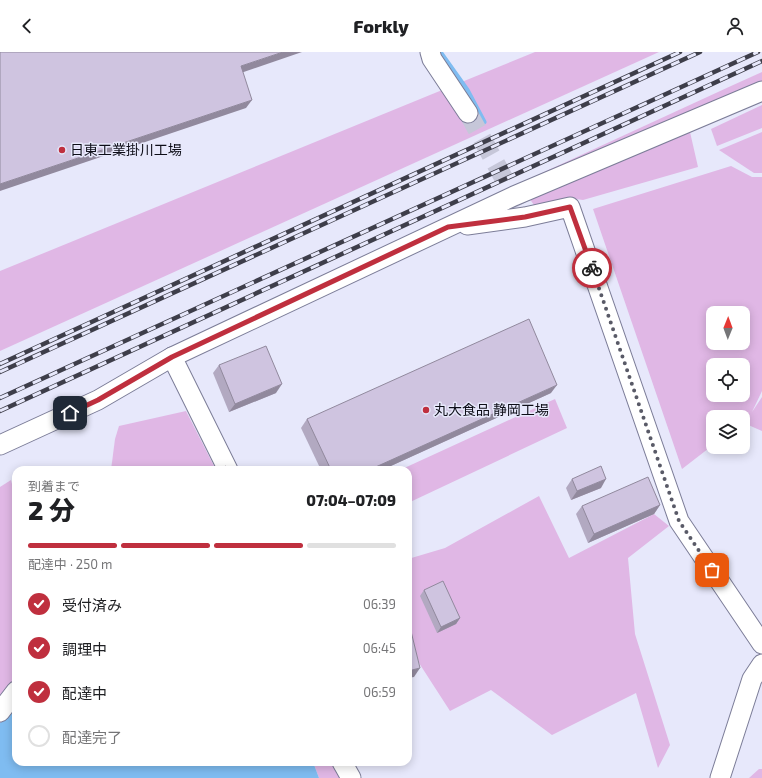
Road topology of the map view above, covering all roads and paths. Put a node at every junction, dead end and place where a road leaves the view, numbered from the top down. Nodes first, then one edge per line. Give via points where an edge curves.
1 (430, 52) edge
2 (762, 91) edge
3 (468, 113) tunnel mouth
4 (448, 227) junction
5 (172, 357) junction
6 (0, 445) edge
7 (226, 466) edge
8 (762, 644) edge
9 (762, 664) edge
10 (12, 696) edge
11 (0, 712) edge
12 (344, 766) edge
13 (351, 778) edge
14 (720, 778) edge

1 - 3 street
2 - 4 street via 514,196
4 - 5 street
4 - 8 street via 525,217 570,207 679,521
5 - 6 street via 98,400
5 - 7 street
9 - 14 street via 752,679
10 - 11 street
12 - 13 street

